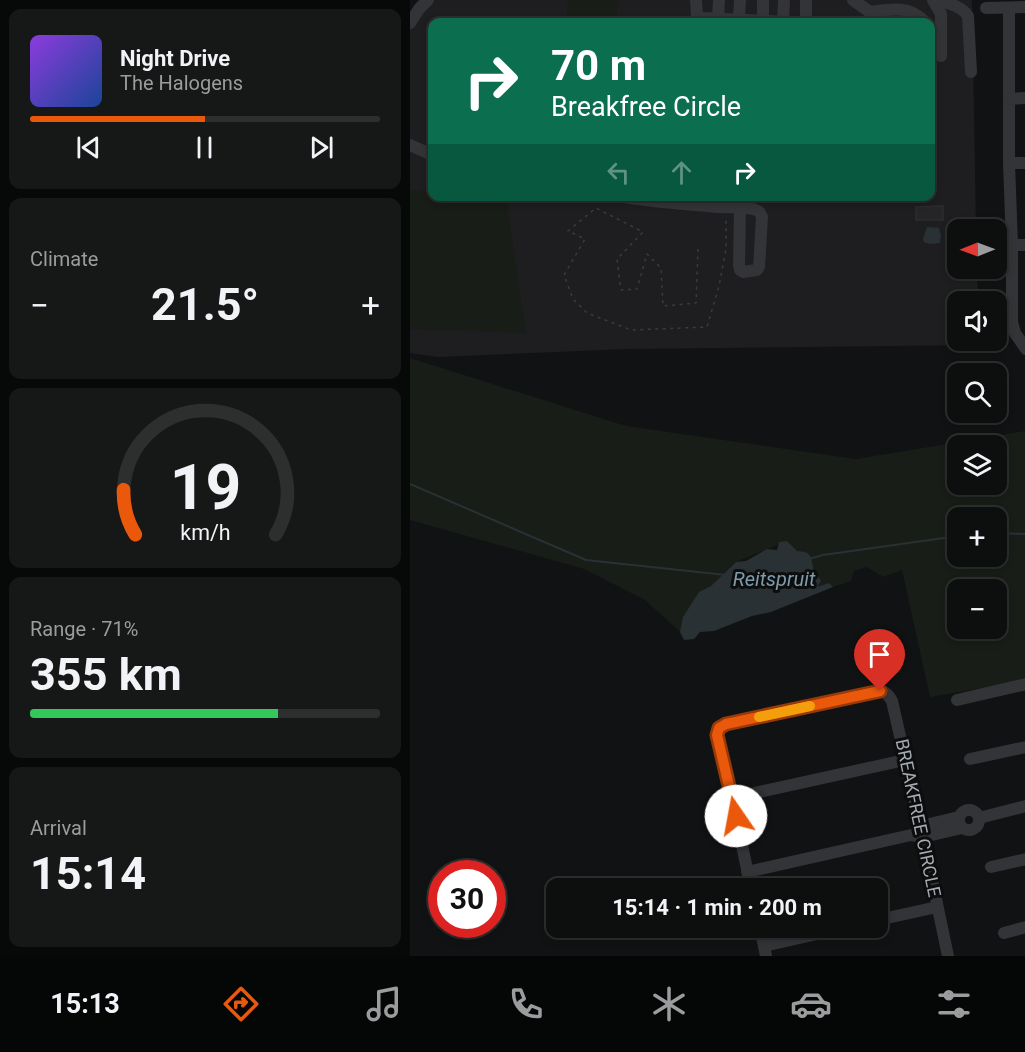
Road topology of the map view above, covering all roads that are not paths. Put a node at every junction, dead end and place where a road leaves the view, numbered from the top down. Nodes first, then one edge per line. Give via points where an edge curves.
1 (428, 0) edge
2 (696, 0) edge
3 (719, 0) edge
4 (740, 0) edge
5 (763, 0) edge
6 (784, 0) edge
7 (806, 0) edge
8 (853, 0) edge
9 (934, 0) edge
10 (1025, 7) edge
11 (986, 8) dead end
12 (1009, 8) junction
13 (873, 17) edge
14 (701, 18) edge
15 (718, 18) edge
16 (739, 18) edge
17 (763, 18) edge
18 (784, 18) edge
19 (806, 18) edge
20 (920, 18) edge
21 (410, 23) edge
22 (941, 56) dead end
23 (971, 72) dead end
24 (1025, 98) edge
25 (1009, 99) junction
26 (410, 145) edge
27 (428, 153) edge
28 (1025, 162) edge
29 (1009, 163) junction
30 (654, 201) edge
31 (740, 208) junction
32 (1012, 245) junction
33 (1025, 245) edge
34 (1024, 345) edge
35 (1025, 684) edge
36 (957, 700) dead end
37 (1025, 747) edge
38 (970, 759) dead end
39 (905, 760) junction
40 (732, 798) junction
41 (1025, 806) edge
42 (918, 832) junction
43 (1025, 859) edge
44 (991, 867) dead end
45 (747, 872) junction
46 (748, 878) edge
47 (937, 907) junction
48 (888, 918) edge
49 (1025, 927) edge
50 (1004, 933) dead end
51 (810, 938) edge
52 (765, 951) edge
53 (948, 956) edge

1 - 21 street
2 - 14 street via 697,16
3 - 15 street
4 - 16 street
5 - 17 street
6 - 18 street
7 - 19 street
8 - 13 street
9 - 22 street via 941,14
9 - 23 street via 966,12
10 - 12 street
11 - 12 street
12 - 25 street
13 - 20 street via 888,9 909,11
24 - 25 street
25 - 29 street
26 - 27 street
28 - 29 street
29 - 32 street
30 - 31 street
31 - 31 street via 756,209 762,217 757,270 740,270
32 - 33 street
32 - 34 street via 1012,322
35 - 36 street
37 - 38 street
39 - 40 street
39 - 40 street, BREAKFREE CIRCLE via 892,700 884,692 876,691 719,728
39 - 42 street, BREAKFREE CIRCLE
40 - 45 street, BREAKFREE CIRCLE
41 - 42 street via 979,818 970,810 963,812 961,823
42 - 45 street
42 - 47 street, BREAKFREE CIRCLE
43 - 44 street
45 - 46 street, BREAKFREE CIRCLE
47 - 48 street
47 - 53 street, BREAKFREE CIRCLE
49 - 50 street
51 - 52 street

